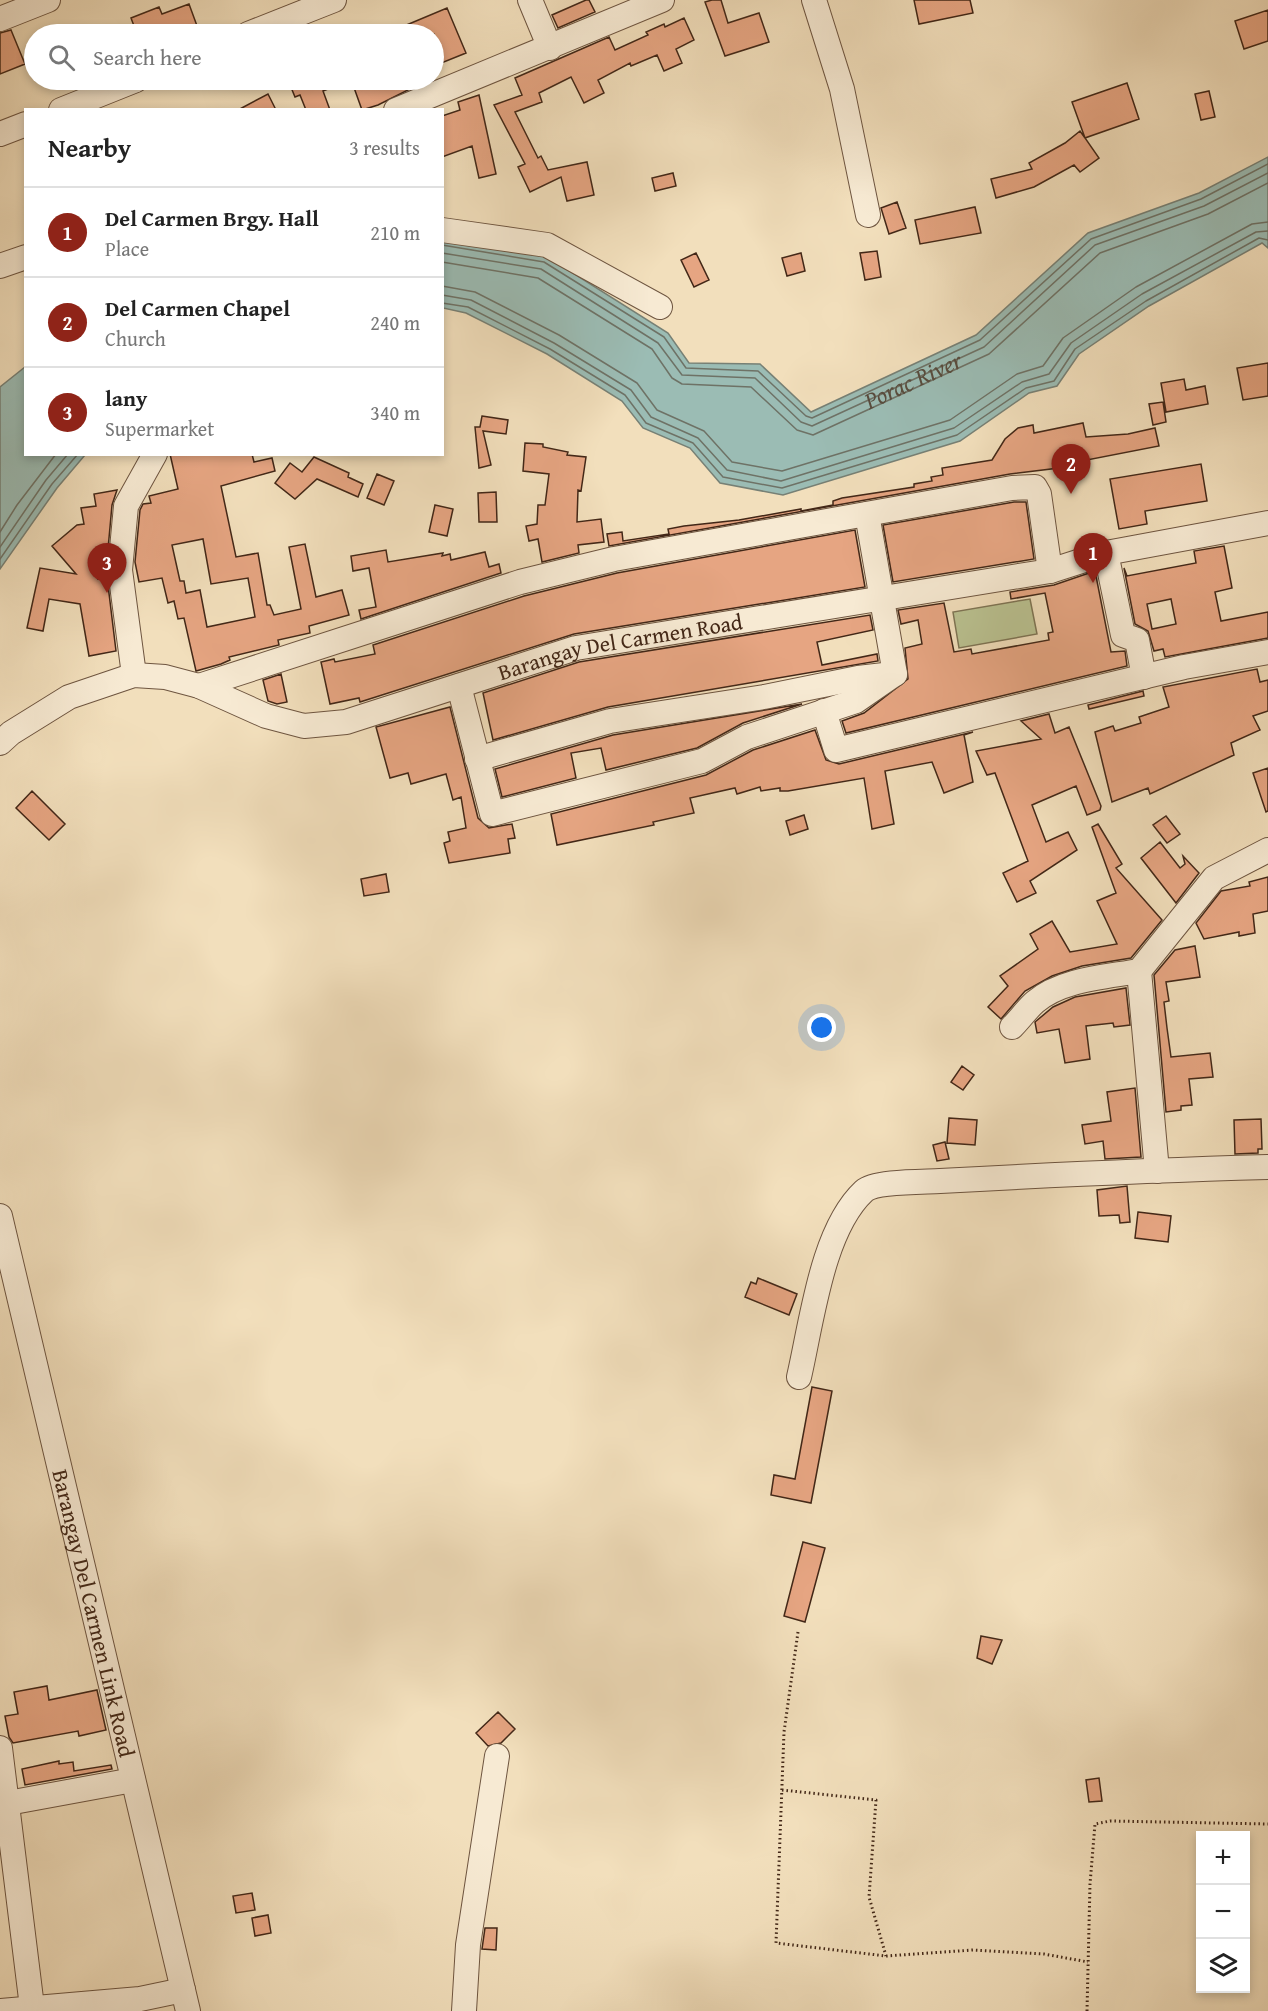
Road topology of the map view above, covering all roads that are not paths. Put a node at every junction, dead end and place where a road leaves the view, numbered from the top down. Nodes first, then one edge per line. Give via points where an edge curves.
1 (48, 0) edge
2 (334, 0) edge
3 (530, 0) edge
4 (662, 0) edge
5 (814, 0) edge
6 (0, 19) edge
7 (273, 24) edge
8 (550, 48) junction
9 (111, 90) edge
10 (66, 108) edge
11 (401, 108) edge
12 (24, 125) edge
13 (0, 134) edge
14 (867, 215) dead end
15 (444, 230) edge
16 (24, 258) edge
17 (0, 266) edge
18 (660, 307) dead end
19 (154, 456) edge
20 (867, 514) junction
21 (1268, 523) edge
22 (1106, 553) junction
23 (1050, 571) junction
24 (883, 598) junction
25 (1268, 652) edge
26 (895, 674) junction
27 (134, 675) junction
28 (1144, 677) junction
29 (199, 686) junction
30 (459, 686) junction
31 (824, 711) junction
32 (0, 743) edge
33 (477, 759) junction
34 (1268, 850) edge
35 (1139, 971) junction
36 (1012, 1027) dead end
37 (1268, 1167) edge
38 (1157, 1171) junction
39 (0, 1216) edge
40 (799, 1377) dead end
41 (0, 1748) edge
42 (497, 1756) dead end
43 (133, 1780) junction
44 (8, 1803) junction
45 (8, 1870) edge
46 (185, 2000) edge
47 (32, 2007) junction
48 (1, 2011) edge
49 (464, 2011) edge

1 - 6 street
2 - 7 street
3 - 8 street
4 - 8 street
5 - 14 street via 842,88
8 - 11 street
9 - 10 street
12 - 13 street
15 - 18 street via 547,246
16 - 17 street
19 - 27 street via 126,506 120,570
20 - 23 street via 1035,487
20 - 24 street
20 - 29 street via 614,559 520,582
21 - 22 street, Barangay Del Carmen Road
22 - 23 street, Barangay Del Carmen Road
22 - 28 street via 1123,635 1137,640
23 - 24 street, Barangay Del Carmen Road
24 - 26 street
24 - 30 street, Barangay Del Carmen Road via 576,648
25 - 28 street
26 - 31 street via 856,701
26 - 33 street via 610,721
27 - 29 street, Barangay Del Carmen Road via 165,677
27 - 32 street, Barangay Del Carmen Road via 69,697
28 - 31 street via 836,750
29 - 30 street, Barangay Del Carmen Road via 266,716 304,726 346,722
30 - 33 street
31 - 33 street via 747,737 702,761 492,814
34 - 35 street via 1215,878
35 - 36 street via 1055,990 1036,1001
35 - 38 street
37 - 38 street
38 - 40 street via 867,1188 849,1207 832,1238
39 - 43 street, Barangay Del Carmen Link Road
41 - 44 street
42 - 49 street via 468,1946
43 - 44 street
43 - 46 street, Barangay Del Carmen Link Road
44 - 45 street
45 - 47 street
46 - 47 street via 140,1998
47 - 48 street

